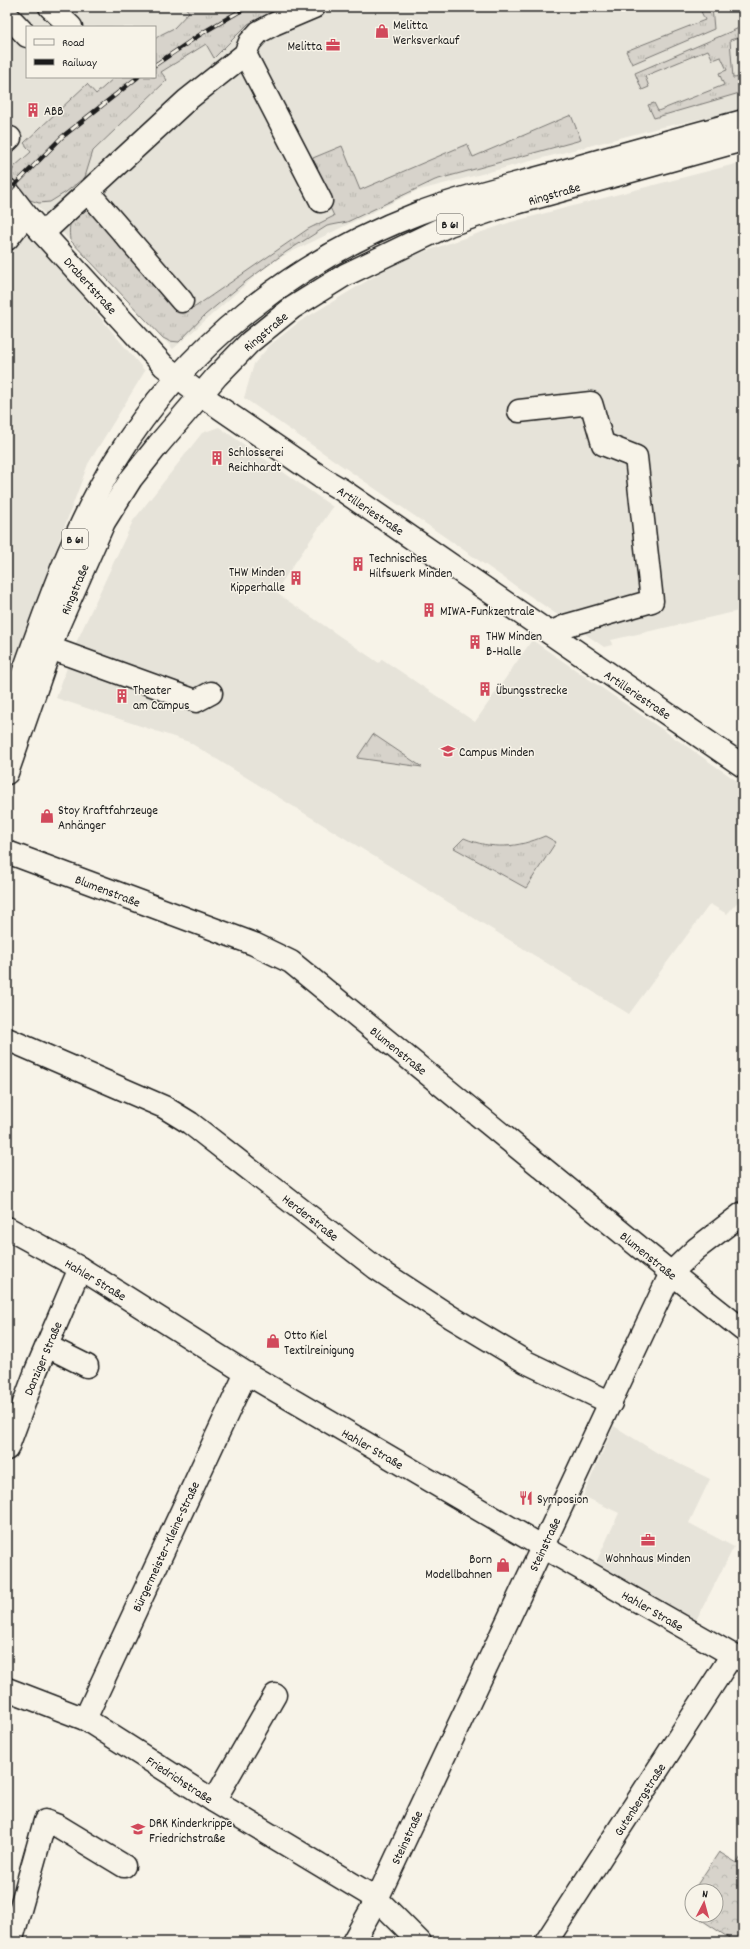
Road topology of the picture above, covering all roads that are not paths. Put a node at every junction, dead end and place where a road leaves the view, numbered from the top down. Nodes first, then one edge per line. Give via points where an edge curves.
1 (50, 7) edge
2 (314, 7) edge
3 (7, 15) edge
4 (70, 26) edge
5 (26, 35) edge
6 (245, 54) junction
7 (743, 121) edge
8 (743, 140) edge
9 (7, 190) edge
10 (88, 192) junction
11 (322, 201) dead end
12 (26, 215) junction
13 (43, 233) junction
14 (7, 239) edge
15 (182, 301) dead end
16 (178, 377) junction
17 (201, 394) junction
18 (520, 411) dead end
19 (550, 633) junction
20 (50, 648) junction
21 (211, 693) dead end
22 (7, 720) edge
23 (743, 766) edge
24 (7, 773) edge
25 (7, 852) edge
26 (7, 1038) edge
27 (743, 1213) edge
28 (7, 1228) edge
29 (80, 1268) junction
30 (671, 1273) junction
31 (743, 1330) edge
32 (47, 1346) junction
33 (87, 1366) dead end
34 (246, 1373) junction
35 (611, 1403) junction
36 (7, 1449) edge
37 (543, 1547) junction
38 (738, 1658) edge
39 (7, 1689) edge
40 (275, 1695) dead end
41 (85, 1719) junction
42 (214, 1802) junction
43 (124, 1866) dead end
44 (377, 1899) junction
45 (11, 1942) edge
46 (353, 1942) edge
47 (420, 1942) edge
48 (546, 1942) edge

1 - 4 street
2 - 6 street via 259,32 250,42
3 - 5 street
6 - 10 street via 187,100
6 - 11 street
7 - 16 street, Ringstraße / B 61 via 444,204 367,235 305,268 271,292 220,334
8 - 17 street, Ringstraße / B 61 via 482,214 410,242 345,275 292,308 250,342
9 - 12 street, Drabertstraße
10 - 13 street
10 - 15 street
12 - 13 street, Drabertstraße
12 - 14 street
13 - 16 street, Drabertstraße via 151,353
16 - 17 street, Artilleriestraße
16 - 22 street, Ringstraße / B 61 via 154,404 132,435 88,512 64,564
17 - 19 street, Artilleriestraße
17 - 20 street, Ringstraße / B 61 via 131,479 104,522 73,589
18 - 19 street via 591,403 603,444 636,457 652,601 568,625
19 - 23 street, Artilleriestraße
20 - 21 street via 196,701
20 - 24 street, Ringstraße / B 61
25 - 30 street, Blumenstraße via 254,944 291,962
26 - 35 street, Herderstraße via 164,1107 190,1123 376,1268 526,1362
27 - 30 street, Steinstraße via 696,1249
28 - 29 street, Hahler Straße
29 - 32 street, Danziger Straße
29 - 34 street, Hahler Straße
30 - 31 street, Blumenstraße
30 - 35 street, Steinstraße
32 - 33 street
32 - 36 street, Danziger Straße
34 - 37 street, Hahler Straße
34 - 41 street, Bürgermeister-Kleine-Straße
35 - 37 street, Steinstraße
37 - 38 street, Hahler Straße
37 - 44 street, Steinstraße
38 - 48 street, Gutenbergstraße
39 - 41 street, Friedrichstraße
40 - 42 street
41 - 42 street, Friedrichstraße
42 - 44 street, Friedrichstraße
43 - 45 street via 58,1826 45,1821
44 - 46 street, Steinstraße
44 - 47 street, Friedrichstraße

